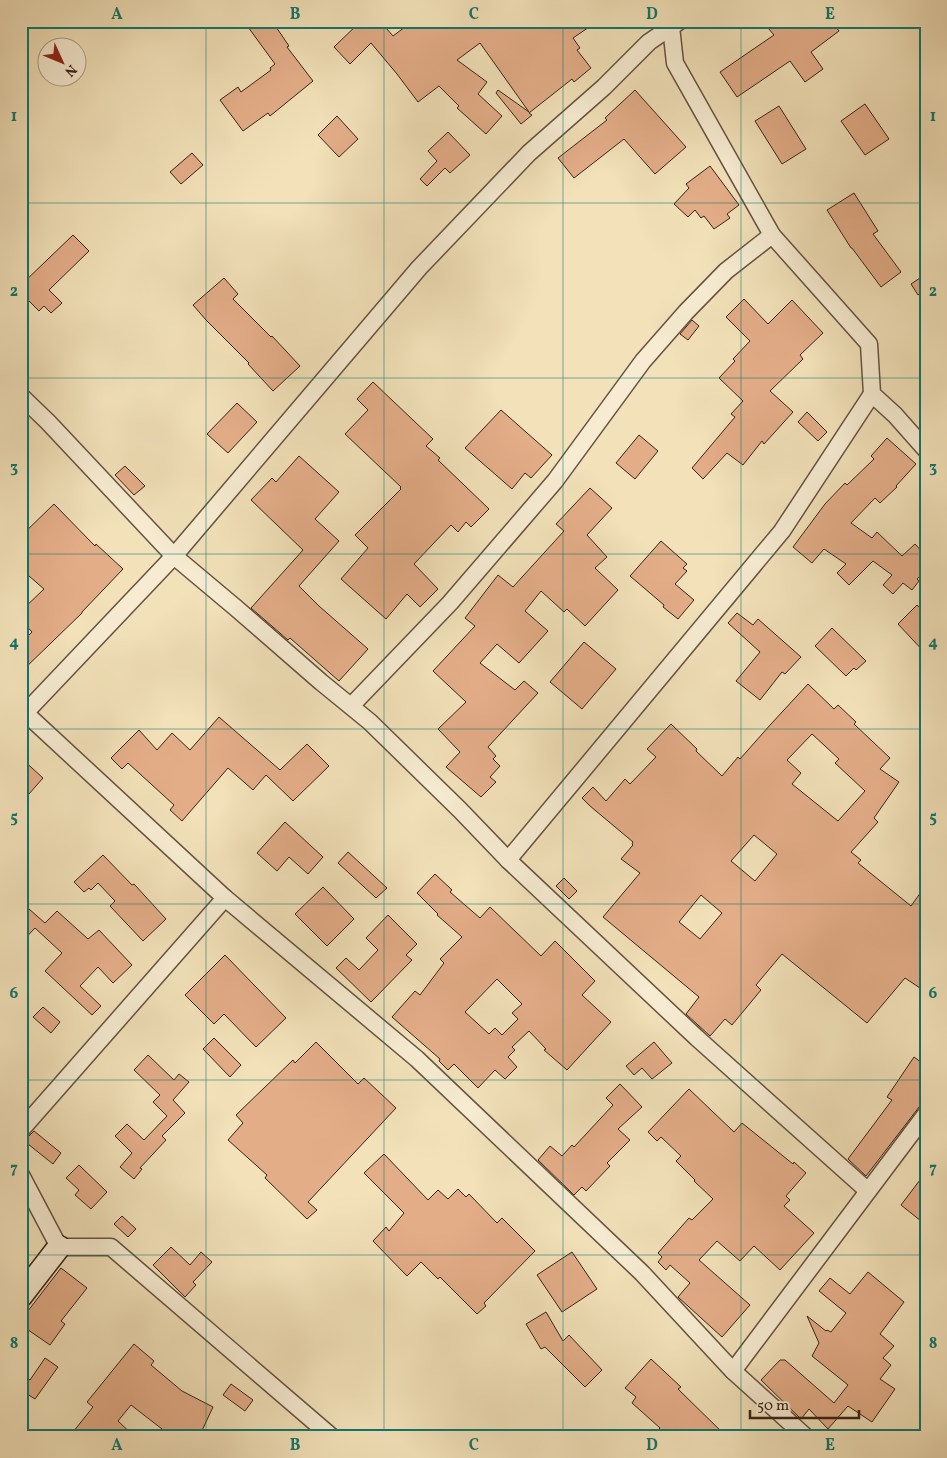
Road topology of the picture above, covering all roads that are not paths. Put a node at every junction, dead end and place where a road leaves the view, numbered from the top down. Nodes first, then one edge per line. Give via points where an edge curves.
1 (676, 24) edge
2 (772, 235) junction
3 (872, 394) junction
4 (21, 396) edge
5 (926, 450) edge
6 (174, 556) junction
7 (351, 706) junction
8 (23, 711) edge
9 (508, 860) junction
10 (225, 898) junction
11 (926, 1114) edge
12 (21, 1130) edge
13 (21, 1175) edge
14 (868, 1191) junction
15 (59, 1247) junction
16 (21, 1296) edge
17 (733, 1371) junction
18 (332, 1437) edge
19 (806, 1437) edge

1 - 2 street via 675,63
1 - 6 street via 648,42 604,87 529,153 419,268
2 - 3 street via 869,344
2 - 7 street via 726,271 686,312 643,361 555,481 450,603
3 - 5 street
3 - 9 street via 782,530
4 - 6 street
6 - 7 street
6 - 8 street
7 - 9 street
8 - 10 street
9 - 14 street via 697,1038
10 - 12 street
10 - 17 street via 417,1058 642,1273
11 - 14 street
13 - 15 street
14 - 17 street
15 - 16 street
15 - 18 street via 111,1247
17 - 19 street

